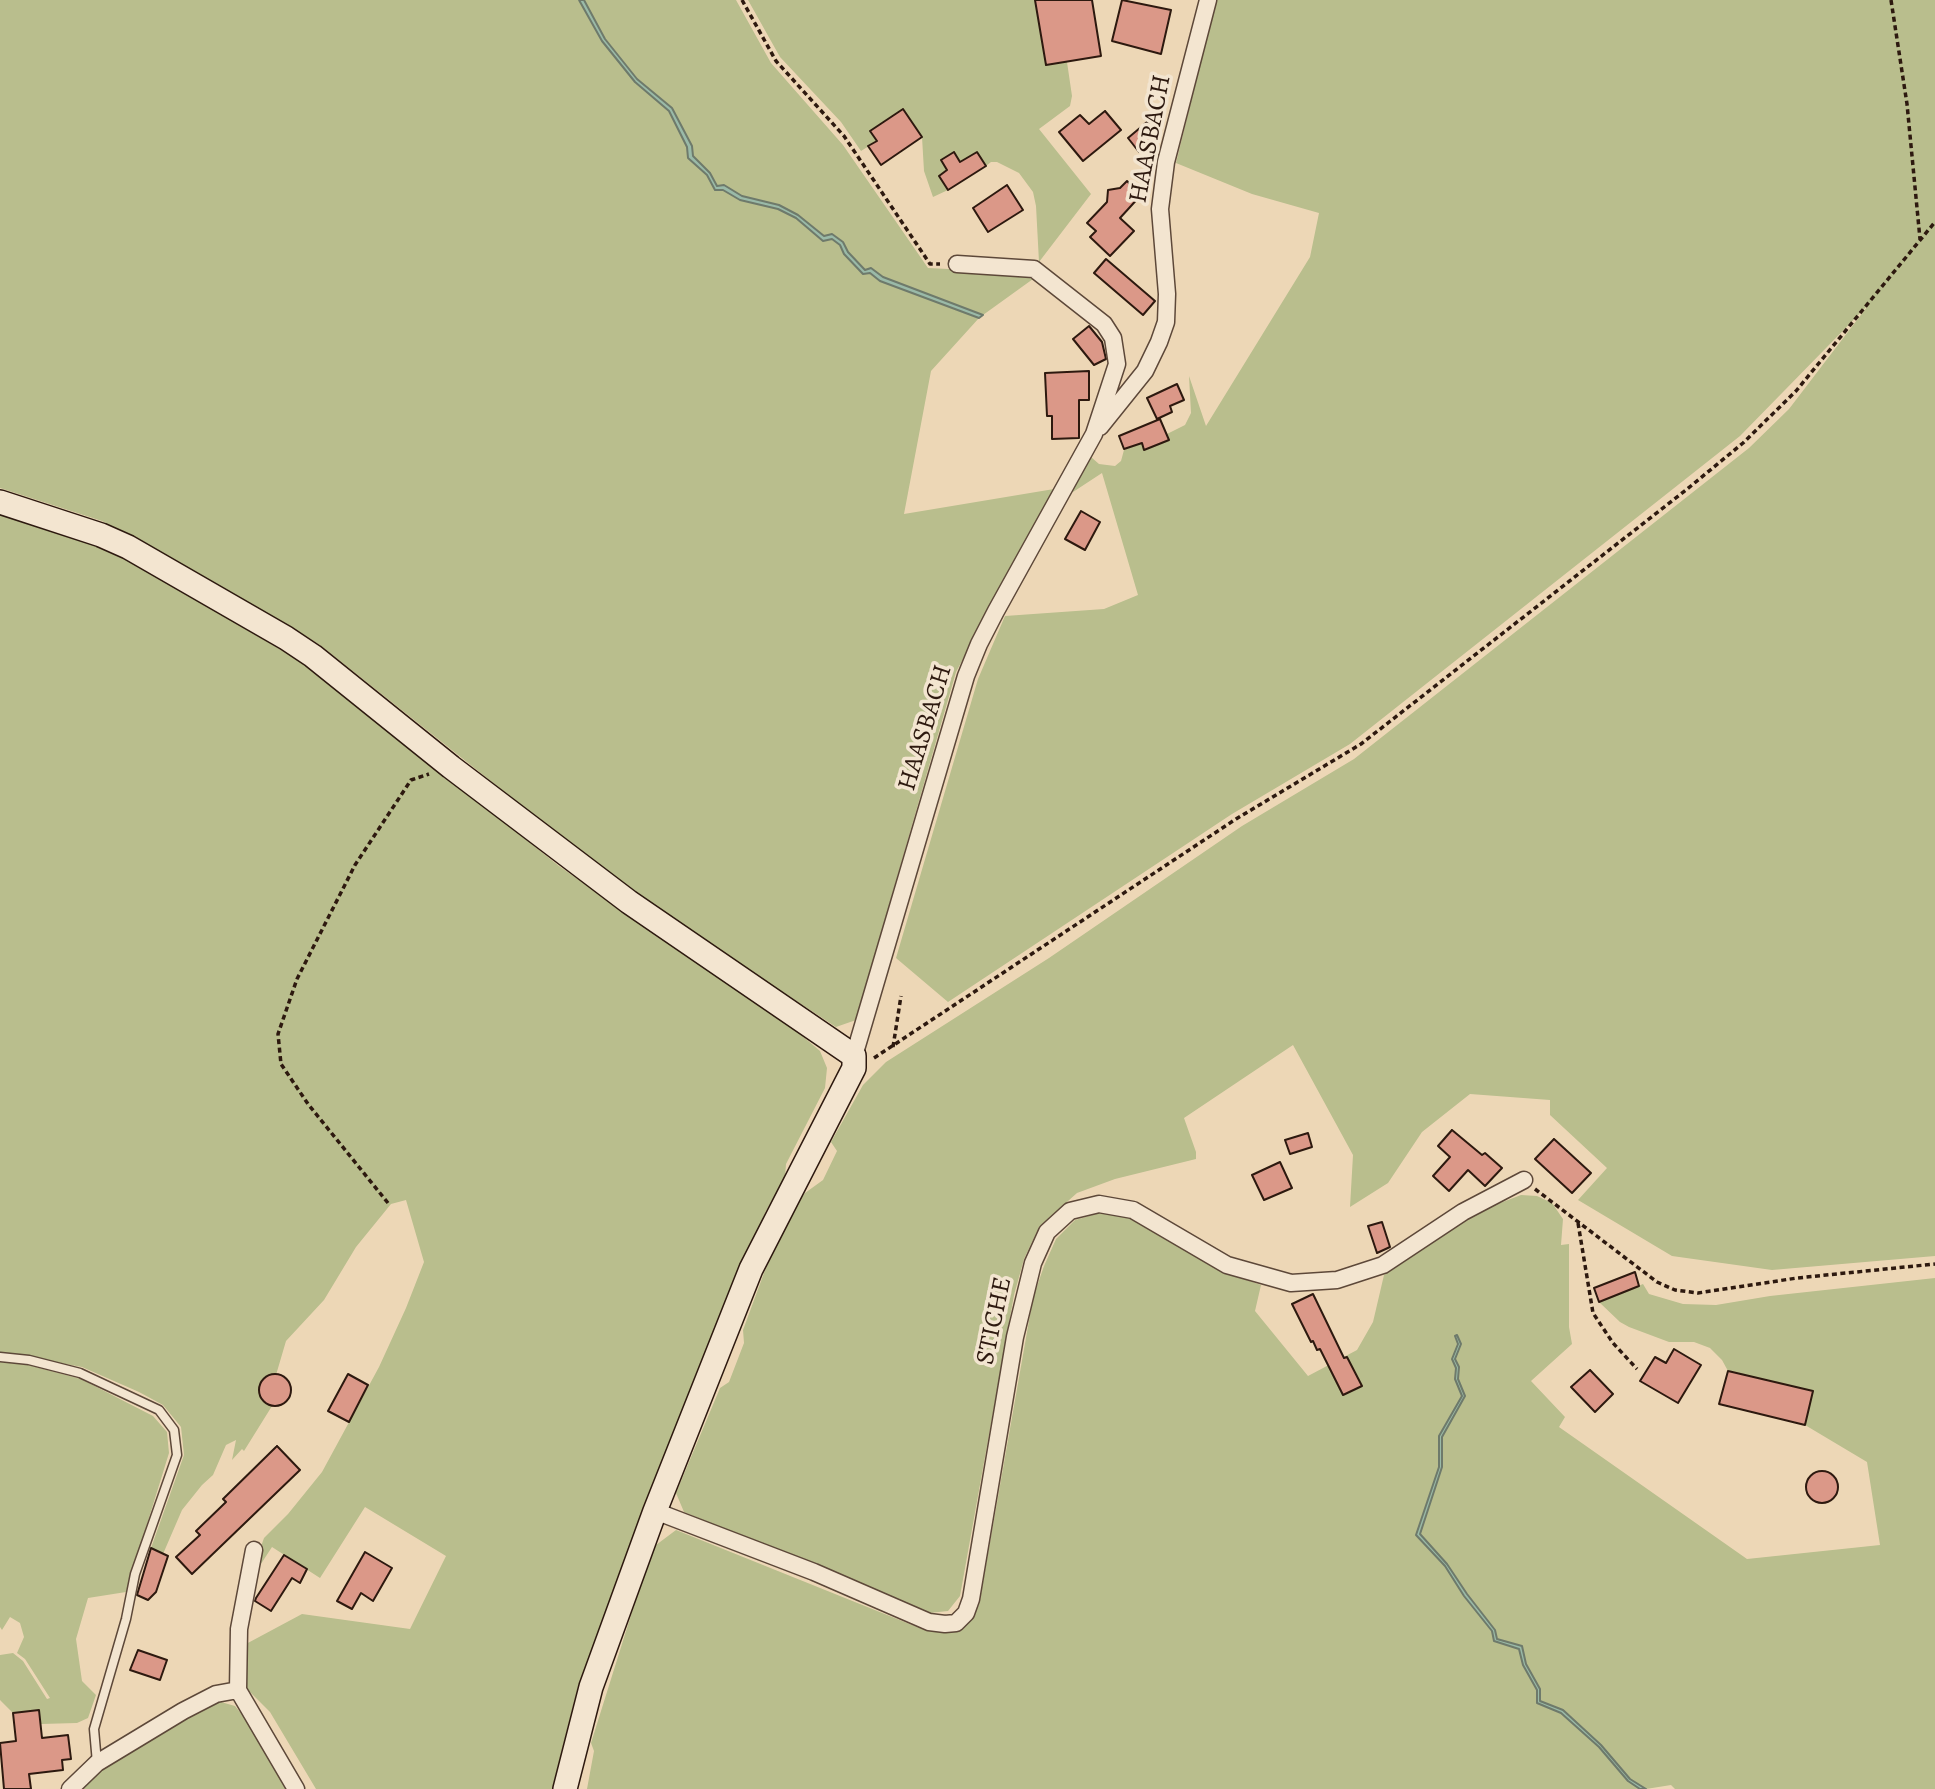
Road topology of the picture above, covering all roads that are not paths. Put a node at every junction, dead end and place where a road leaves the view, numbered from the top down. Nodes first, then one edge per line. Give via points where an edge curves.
1 (1208, 0) edge
2 (957, 264) road end
3 (1094, 434) junction
4 (0, 502) edge
5 (854, 1062) junction
6 (1524, 1180) road end
7 (0, 1357) edge
8 (655, 1511) junction
9 (254, 1550) dead end
10 (238, 1689) junction
11 (97, 1763) junction
12 (70, 1789) edge
13 (296, 1789) edge
14 (565, 1789) edge

1 - 3 street, HAASBACH via 1164,174 1160,209 1166,322 1145,371
2 - 3 street, HAASBACH via 1034,269 1104,324 1113,338 1116,364
3 - 5 street, HAASBACH via 996,611 966,677
4 - 5 street via 128,547 313,656 629,902
5 - 8 street via 751,1269
6 - 8 street, STICHE via 1463,1212 1383,1265 1337,1280 1290,1283 1227,1265 1133,1210 1099,1204 1070,1211 1047,1232 1033,1263 1014,1337 971,1599 956,1623 929,1622
7 - 11 lane via 80,1373 159,1410 174,1430 177,1455 135,1574 94,1729
8 - 14 street via 591,1687
9 - 10 street via 239,1629
10 - 11 street via 216,1693
10 - 13 street
11 - 12 street

